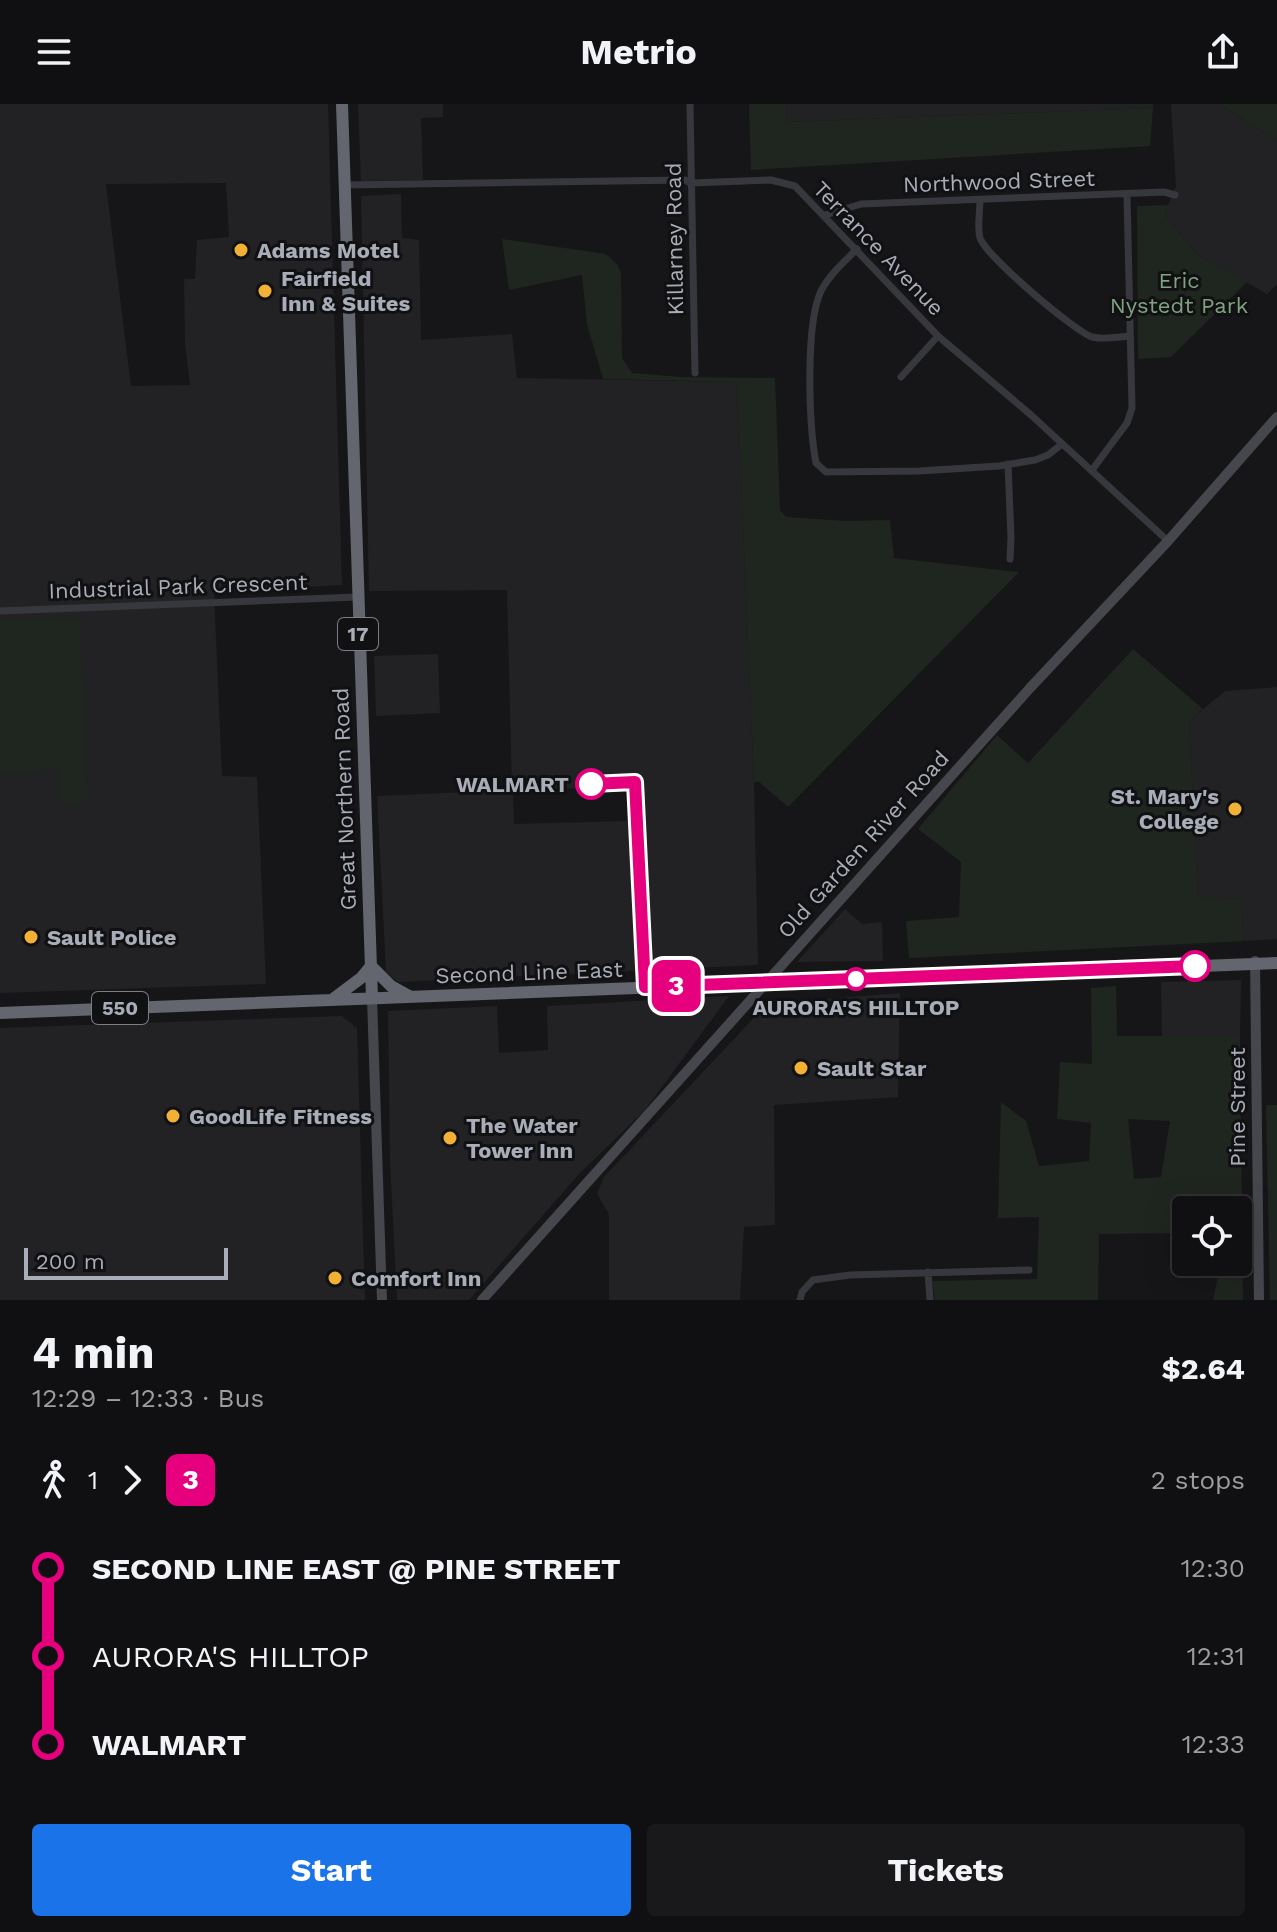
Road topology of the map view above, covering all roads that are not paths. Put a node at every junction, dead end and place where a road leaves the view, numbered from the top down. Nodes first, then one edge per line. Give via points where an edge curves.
1 (342, 104) edge
2 (690, 104) edge
3 (691, 183) junction
4 (345, 185) junction
5 (1127, 195) junction
6 (1175, 195) dead end
7 (980, 200) junction
8 (825, 215) junction
9 (857, 249) junction
10 (938, 336) junction
11 (1130, 336) junction
12 (695, 373) dead end
13 (901, 377) dead end
14 (1277, 417) edge
15 (1062, 444) junction
16 (1008, 464) junction
17 (1092, 470) junction
18 (1168, 541) junction
19 (1010, 559) dead end
20 (357, 597) junction
21 (0, 611) edge
22 (1256, 962) junction
23 (1277, 962) edge
24 (371, 966) junction
25 (765, 982) junction
26 (410, 997) junction
27 (372, 998) junction
28 (333, 999) junction
29 (0, 1013) edge
30 (1029, 1270) dead end
31 (928, 1272) junction
32 (382, 1300) edge
33 (482, 1300) edge
34 (800, 1300) edge
35 (930, 1300) edge
36 (1259, 1300) edge

1 - 4 highway, Great Northern Road / 17
2 - 3 street, Killarney Road
3 - 4 street, Terrance Avenue
3 - 8 street, Terrance Avenue via 771,180 795,186
3 - 12 street, Killarney Road
4 - 20 highway, Great Northern Road / 17
5 - 6 street, Northwood Street
5 - 7 street, Northwood Street
5 - 11 street
7 - 8 street, Northwood Street via 861,204
7 - 11 street via 980,238 995,259 1074,328 1104,339
8 - 9 street, Terrance Avenue
9 - 10 street, Terrance Avenue
9 - 16 street via 819,293 810,330 816,463 826,472
10 - 13 street
10 - 15 street, Terrance Avenue
11 - 17 street via 1132,408
14 - 18 main road, Old Garden River Road
15 - 16 street via 1048,455
15 - 17 street, Terrance Avenue
16 - 19 street
17 - 18 street, Terrance Avenue
18 - 25 main road, Old Garden River Road
20 - 21 street, Industrial Park Crescent
20 - 24 highway, Great Northern Road / 17
22 - 23 highway, Second Line East
22 - 25 highway, Second Line East
22 - 36 main road, Pine Street
24 - 26 highway
24 - 27 highway, Great Northern Road / 17
24 - 28 highway
25 - 26 highway, Second Line East
25 - 33 main road, Old Garden River Road
26 - 27 highway, Second Line East
27 - 28 highway, Second Line East / 550
27 - 32 main road, Great Northern Road
28 - 29 highway, Second Line East / 550
30 - 31 street
31 - 34 street via 813,1280
31 - 35 street

